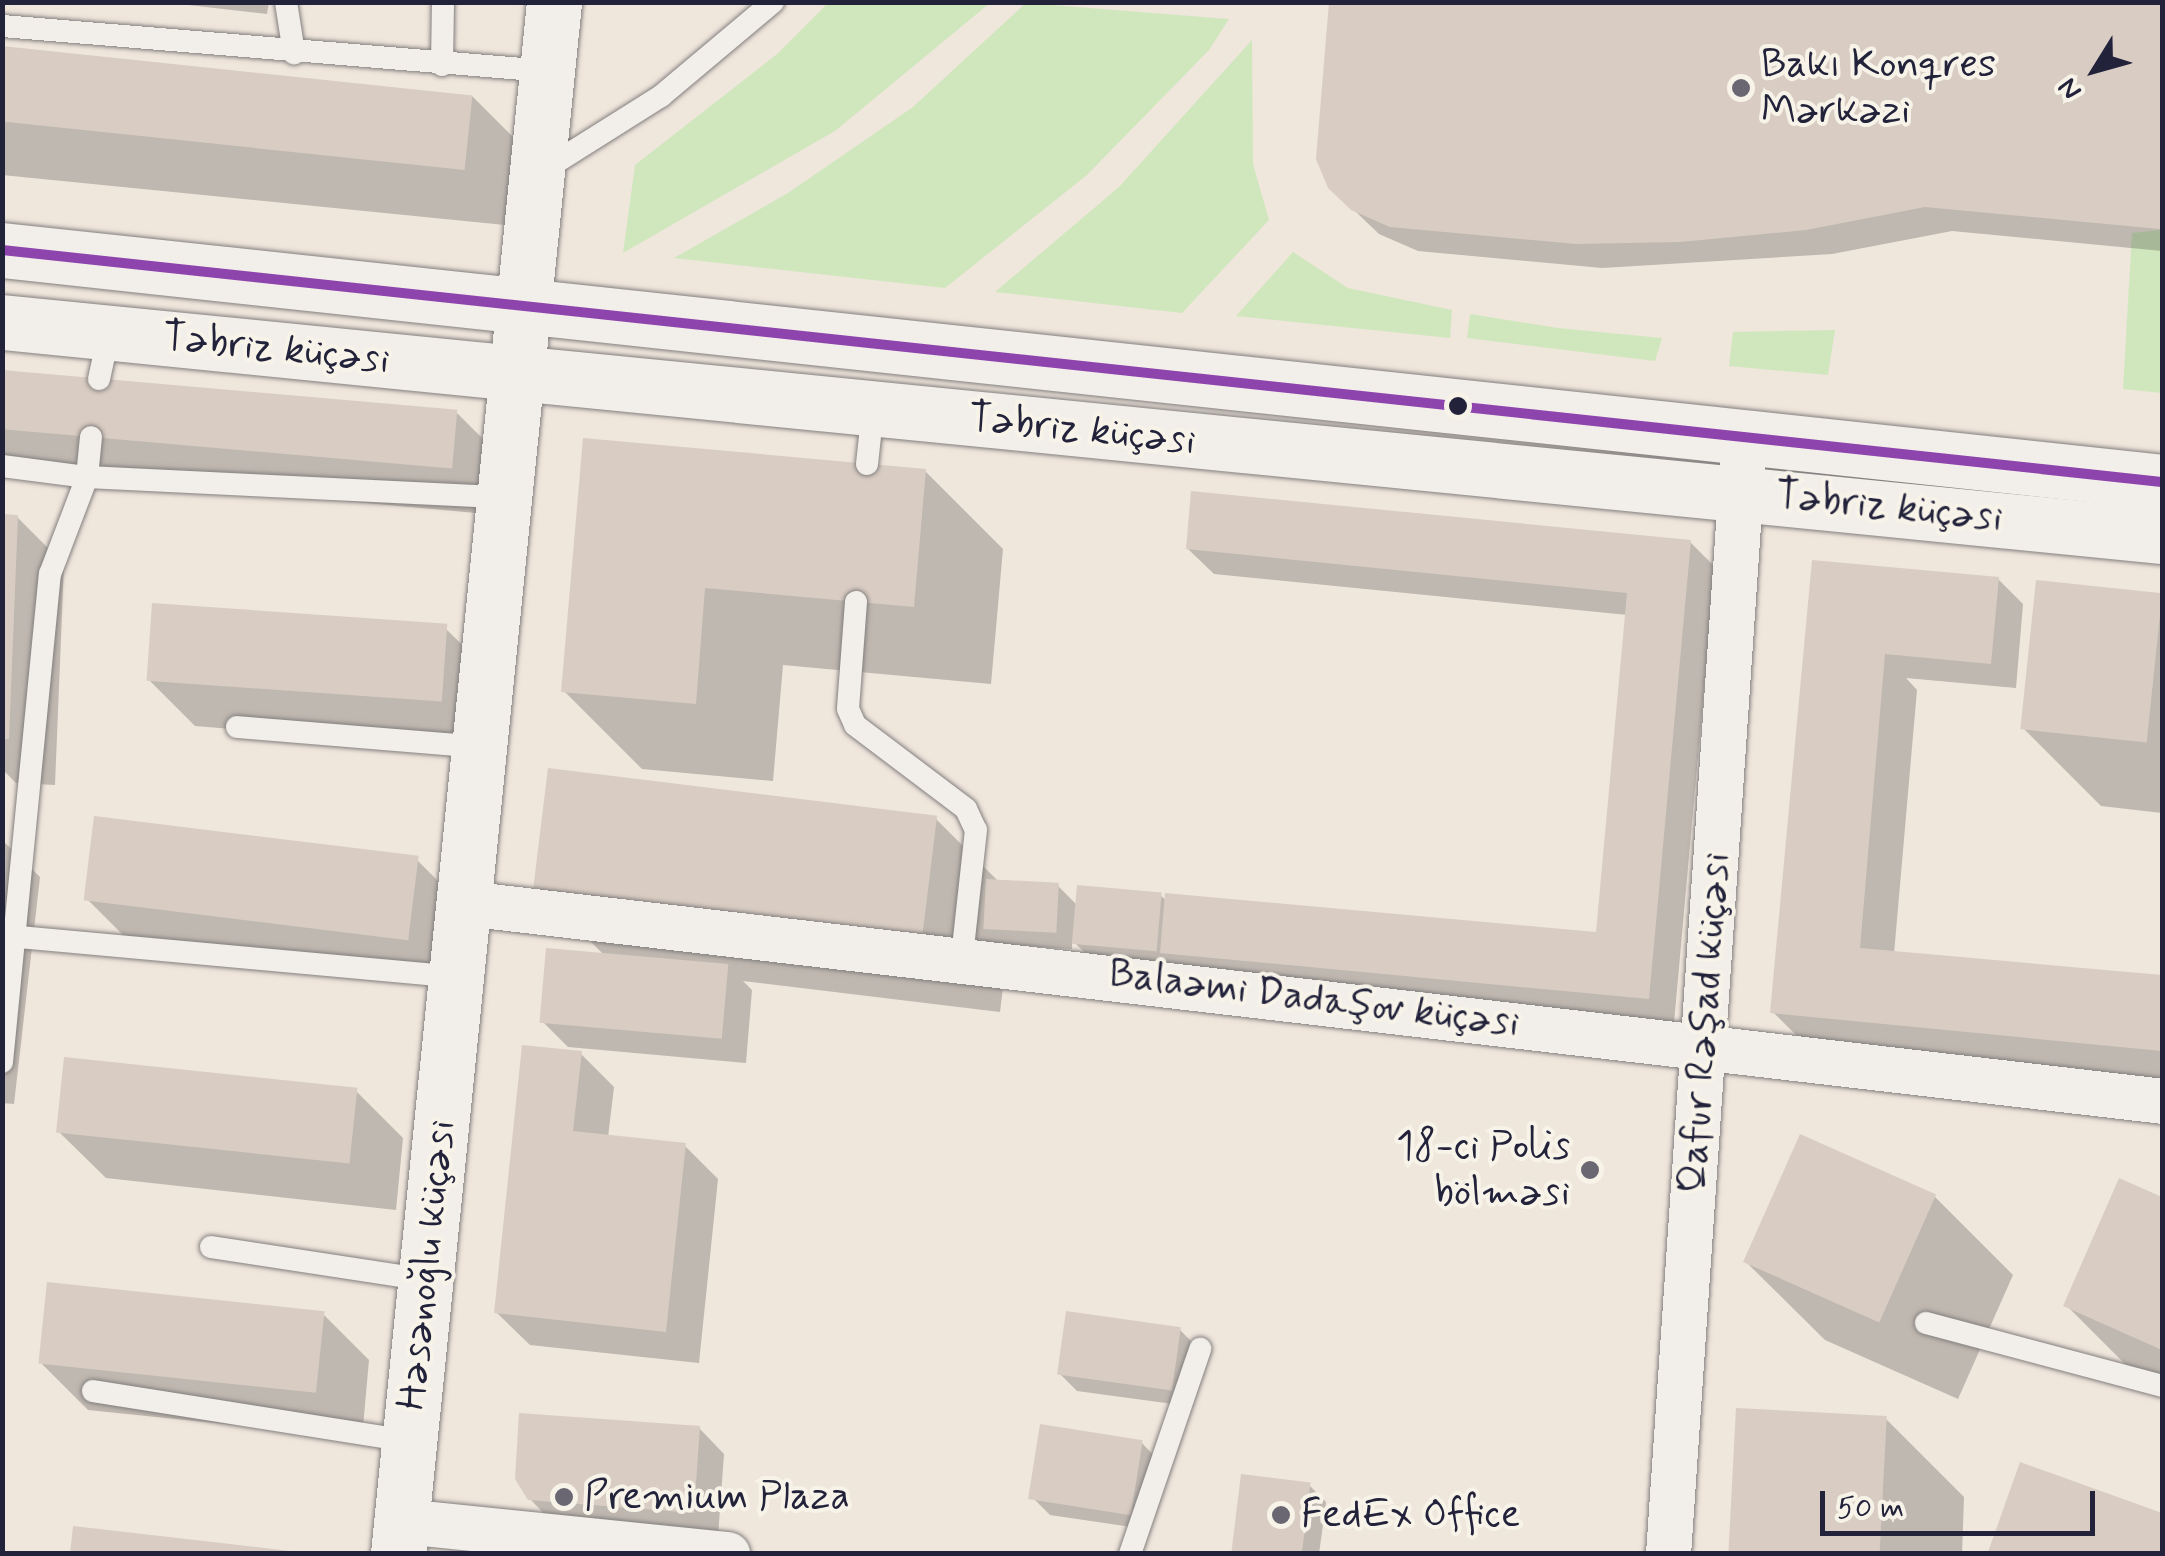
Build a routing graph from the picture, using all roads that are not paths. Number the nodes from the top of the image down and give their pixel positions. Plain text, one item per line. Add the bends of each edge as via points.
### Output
1 (286, 2) edge
2 (443, 2) edge
3 (554, 2) edge
4 (773, 2) edge
5 (2, 26) edge
6 (294, 53) junction
7 (442, 65) junction
8 (548, 72) junction
9 (542, 171) junction
10 (2, 250) edge
11 (526, 306) junction
12 (2, 322) edge
13 (516, 374) junction
14 (873, 410) junction
15 (91, 437) dead end
16 (1744, 437) junction
17 (868, 464) dead end
18 (2, 466) edge
19 (87, 476) junction
20 (2162, 482) edge
21 (1740, 492) junction
22 (503, 497) junction
23 (2162, 536) edge
24 (856, 602) dead end
25 (237, 727) dead end
26 (480, 747) junction
27 (465, 903) junction
28 (19, 937) junction
29 (962, 957) junction
30 (457, 977) junction
31 (1704, 1045) junction
32 (2, 1062) edge
33 (2162, 1102) edge
34 (211, 1246) dead end
35 (426, 1280) junction
36 (1926, 1324) dead end
37 (1200, 1350) dead end
38 (2162, 1386) edge
39 (93, 1392) dead end
40 (409, 1441) junction
41 (400, 1537) edge
42 (728, 1554) edge
43 (1130, 1554) edge
44 (1668, 1554) edge

1 - 6 lane
2 - 7 lane
3 - 8 main road
4 - 9 lane via 661,96
5 - 6 lane
6 - 7 lane
7 - 8 lane
8 - 9 main road
9 - 11 main road
10 - 11 main road, Təbriz küçəsi
11 - 13 main road
11 - 16 main road, Təbriz küçəsi
12 - 13 main road, Təbriz küçəsi via 104,356
13 - 14 main road, Təbriz küçəsi
13 - 22 main road
14 - 17 lane
14 - 21 main road, Təbriz küçəsi
15 - 19 lane
16 - 20 main road, Təbriz küçəsi
16 - 21 street, Qafur Rəşad küçəsi
18 - 19 lane
19 - 22 lane
19 - 28 lane via 50,574
21 - 23 main road, Təbriz küçəsi
21 - 31 street, Qafur Rəşad küçəsi
22 - 26 main road
24 - 29 lane via 848,709 855,725 966,810 976,830
25 - 26 lane
26 - 27 main road
27 - 29 street, Balaəmi Dadaşov küçəsi
27 - 30 main road, Həsənoğlu küçəsi
28 - 30 lane
28 - 32 lane
29 - 31 street, Balaəmi Dadaşov küçəsi
30 - 35 main road, Həsənoğlu küçəsi
31 - 33 street, Balaəmi Dadaşov küçəsi
31 - 44 street, Qafur Rəşad küçəsi
34 - 35 lane
35 - 40 main road, Həsənoğlu küçəsi
36 - 38 lane
37 - 43 lane
39 - 40 lane
40 - 41 main road, Həsənoğlu küçəsi
41 - 42 street

